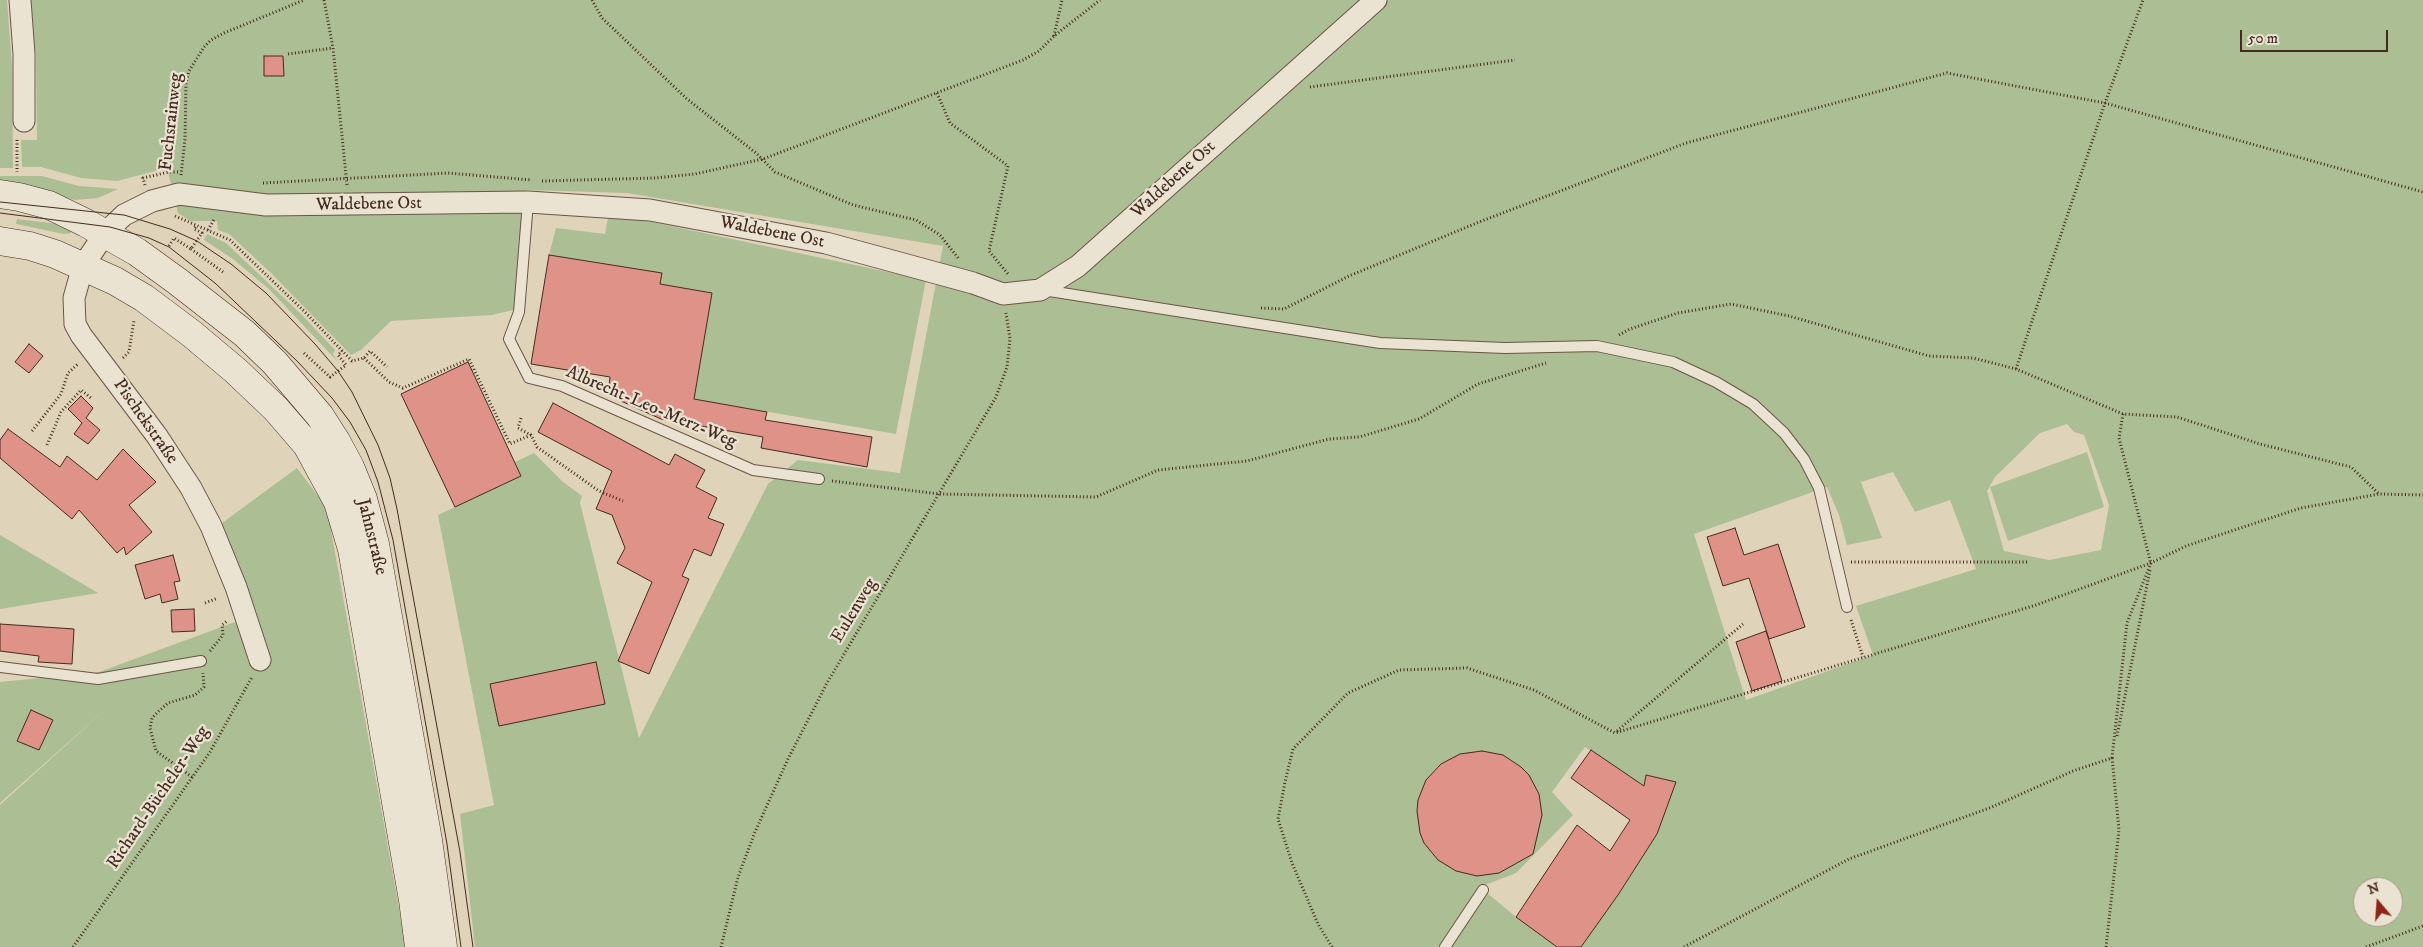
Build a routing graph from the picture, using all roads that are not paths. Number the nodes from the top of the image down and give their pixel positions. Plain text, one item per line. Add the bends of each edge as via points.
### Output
1 (20, 0) edge
2 (1376, 0) edge
3 (24, 120) dead end
4 (0, 194) edge
5 (528, 202) junction
6 (105, 233) junction
7 (0, 241) edge
8 (83, 266) junction
9 (1040, 290) junction
10 (819, 479) road end
11 (1846, 607) road end
12 (260, 660) road end
13 (201, 661) road end
14 (0, 667) edge
15 (1483, 890) dead end
16 (419, 947) edge
17 (443, 947) edge
18 (1445, 947) edge

1 - 3 street
2 - 9 street, Waldebene Ost via 1078,266
4 - 6 main road via 49,205
5 - 6 street, Waldebene Ost via 282,206 179,194 158,198 124,215
5 - 9 street, Waldebene Ost via 650,210 826,243 973,283
5 - 10 lane, Albrecht-Leo-Merz-Weg via 519,312 509,339 529,378 571,390 753,470
6 - 8 street, Waldebene Ost
6 - 17 main road, Jahnstraße via 137,252 208,304 269,357 320,416 350,467 363,499 384,588
7 - 8 main road via 30,246
8 - 12 street, Pischekstraße via 74,298 75,324 157,436 212,526
8 - 16 main road, Jahnstraße via 144,298 192,334 276,409 307,445 338,502 357,575
9 - 11 lane via 1380,343 1505,348 1597,346 1673,362 1754,404 1784,433 1804,459 1819,488
13 - 14 lane via 98,679
15 - 18 lane

